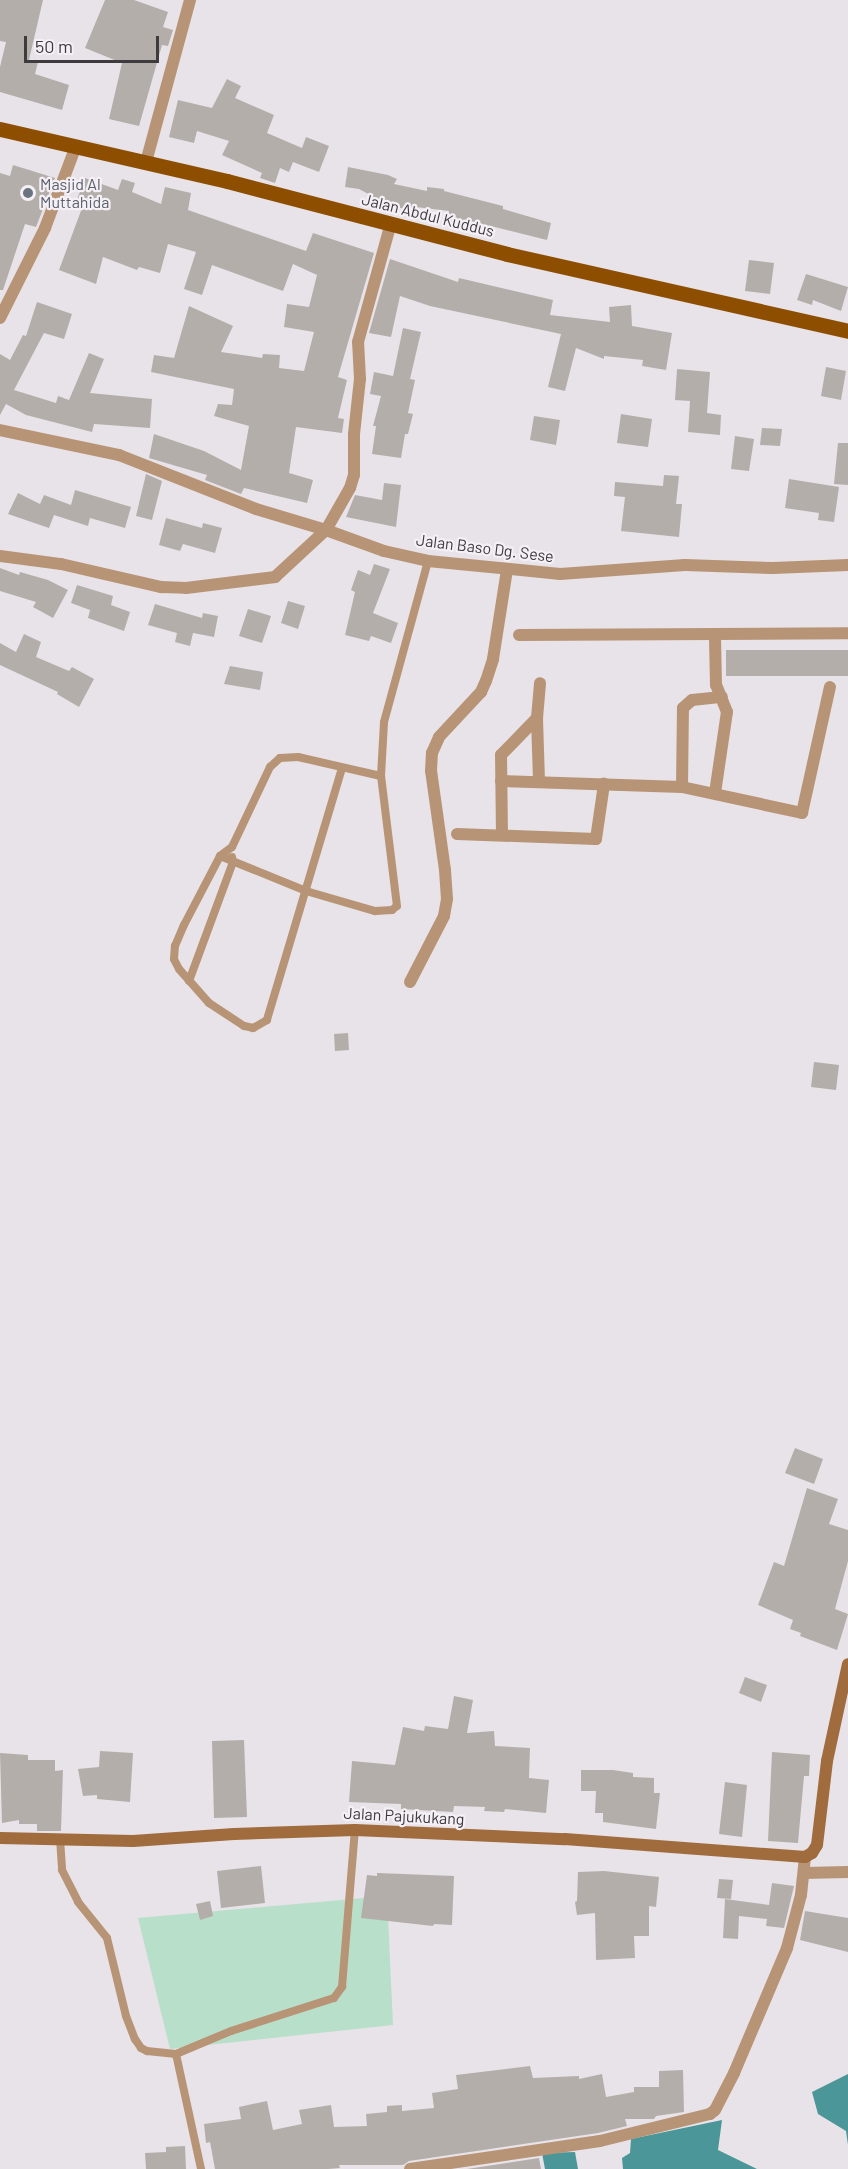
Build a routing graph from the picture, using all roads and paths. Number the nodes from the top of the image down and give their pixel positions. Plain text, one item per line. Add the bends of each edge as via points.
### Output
1 (190, 0) edge
2 (0, 129) edge
3 (76, 146) junction
4 (146, 162) junction
5 (391, 223) junction
6 (0, 318) edge
7 (848, 331) edge
8 (0, 430) edge
9 (326, 530) junction
10 (0, 555) edge
11 (428, 561) junction
12 (848, 565) edge
13 (507, 570) junction
14 (848, 633) edge
15 (519, 635) dead end
16 (716, 636) junction
17 (540, 683) dead end
18 (830, 687) dead end
19 (722, 697) junction
20 (537, 718) junction
21 (342, 768) junction
22 (381, 776) junction
23 (501, 781) junction
24 (539, 782) junction
25 (604, 784) junction
26 (682, 787) junction
27 (715, 793) junction
28 (458, 834) dead end
29 (502, 835) junction
30 (232, 847) junction
31 (220, 855) junction
32 (233, 862) junction
33 (306, 891) junction
34 (189, 981) junction
35 (410, 982) dead end
36 (848, 1664) edge
37 (355, 1830) junction
38 (0, 1838) edge
39 (60, 1839) junction
40 (805, 1857) junction
41 (848, 1872) edge
42 (804, 1873) junction
43 (177, 2059) junction
44 (201, 2169) edge
45 (410, 2169) edge

1 - 4 street
2 - 3 main road, Jalan Abdul Kuddus
3 - 4 main road, Jalan Abdul Kuddus
3 - 6 street via 45,228
4 - 5 main road, Jalan Abdul Kuddus
5 - 7 main road, Jalan Abdul Kuddus
5 - 9 street via 358,342 360,379 354,475
8 - 9 street, Jalan Baso Dg. Sese via 119,455 255,509
9 - 10 street via 275,578 186,588
9 - 11 street, Jalan Baso Dg. Sese via 384,551
11 - 13 street, Jalan Baso Dg. Sese
11 - 22 lane via 384,722
12 - 13 street, Jalan Baso Dg. Sese via 685,565 560,574
13 - 35 street via 486,681 481,692 439,737 432,753 447,899 444,916
14 - 16 street
15 - 16 street
16 - 19 street via 716,684
17 - 20 street
18 - 27 street via 802,813
19 - 26 street via 692,700 683,708
19 - 27 street via 727,714
20 - 23 street via 501,755
20 - 24 street
21 - 22 lane
21 - 30 lane via 298,757 280,758 270,767
21 - 33 lane
22 - 33 lane via 397,906 375,911
23 - 24 street
23 - 29 street
24 - 25 street
25 - 26 street
25 - 29 street via 596,839
26 - 27 street
28 - 29 street
30 - 31 lane
30 - 32 lane
31 - 32 lane
31 - 34 lane via 175,946 174,959
32 - 33 lane
32 - 34 lane
33 - 34 lane via 267,1020 261,1025 244,1026 209,1004
36 - 40 street via 827,1761 817,1845
37 - 39 street, Jalan Pajukukang via 142,1840
37 - 40 street, Jalan Pajukukang via 565,1839
37 - 43 lane via 342,1987 334,1998 231,2031
38 - 39 street, Jalan Pajukukang
39 - 43 lane via 62,1870 78,1902 107,1938 135,2039 147,2051
40 - 42 street
41 - 42 street
42 - 45 street via 787,1948 734,2073 710,2114 600,2141
43 - 44 lane

